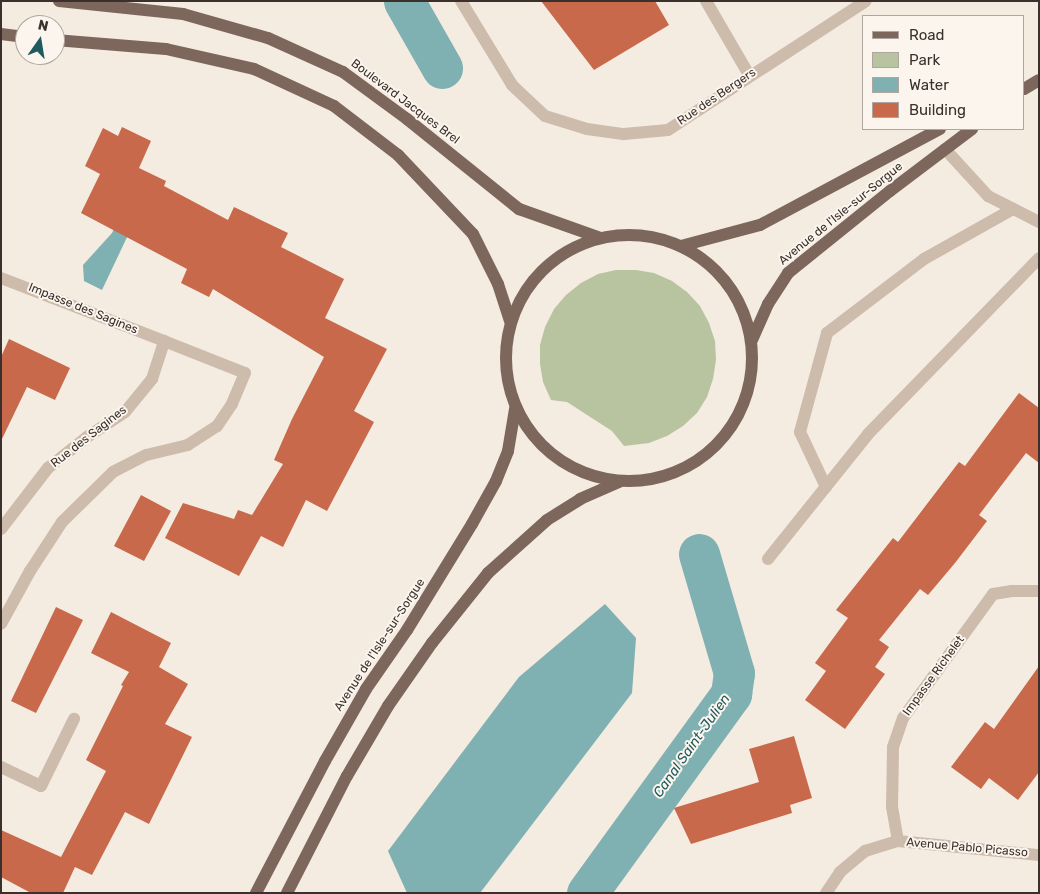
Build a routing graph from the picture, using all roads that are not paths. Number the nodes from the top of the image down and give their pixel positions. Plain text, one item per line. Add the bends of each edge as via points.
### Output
1 (60, 1) edge
2 (461, 1) edge
3 (706, 1) edge
4 (866, 1) edge
5 (1, 34) edge
6 (15, 36) edge
7 (65, 41) edge
8 (749, 75) junction
9 (1039, 80) edge
10 (1025, 88) edge
11 (938, 130) edge
12 (971, 130) edge
13 (945, 149) junction
14 (1013, 209) junction
15 (1039, 222) edge
16 (600, 238) junction
17 (681, 246) junction
18 (1039, 258) edge
19 (1, 278) edge
20 (510, 321) junction
21 (752, 340) junction
22 (164, 341) junction
23 (515, 409) junction
24 (619, 482) junction
25 (826, 487) junction
26 (1, 529) edge
27 (768, 559) dead end
28 (1039, 592) edge
29 (1, 624) edge
30 (74, 719) dead end
31 (1, 767) edge
32 (898, 841) junction
33 (1039, 855) edge
34 (256, 893) edge
35 (287, 893) edge
36 (826, 893) edge

1 - 16 main road, Boulevard Jacques Brel via 182,14 268,38 343,72 519,209
2 - 8 street, Rue des Bergers via 512,84 545,116 587,129 624,134 668,130
3 - 8 street
4 - 8 street, Rue des Bergers
5 - 6 main road
7 - 20 main road via 166,49 254,69 334,106 398,156 472,234 498,284
9 - 10 main road
11 - 17 main road, Avenue de l'Isle-sur-Sorgue via 760,225
12 - 13 main road, Avenue de l'Isle-sur-Sorgue
13 - 14 street via 988,196
13 - 21 main road, Avenue de l'Isle-sur-Sorgue via 788,273 768,304
14 - 15 street
14 - 25 street via 924,259 827,333 800,432
16 - 17 main road via 628,234
16 - 20 main road via 561,255 530,284
17 - 21 main road via 707,262 728,284 744,311
18 - 25 street via 868,434
19 - 22 street, Impasse des Sagines
20 - 23 main road via 505,351 506,381
21 - 24 main road via 753,372 745,403 730,431 708,454 681,471 651,481
22 - 26 street, Rue des Sagines via 152,378 125,412 48,468
22 - 29 street via 245,372 232,404 217,426 188,445 146,455 113,472 62,522
23 - 24 main road via 540,445 576,470
23 - 34 main road, Avenue de l'Isle-sur-Sorgue via 508,451 496,481 324,761
24 - 35 main road via 547,520 488,573 432,643 388,706 347,776
25 - 27 street
28 - 32 street, Impasse Richelet via 1012,590 993,594 904,718 893,747 892,807
30 - 31 street via 42,786
32 - 33 street, Avenue Pablo Picasso
32 - 36 street, Avenue Pablo Picasso via 865,851 840,872

